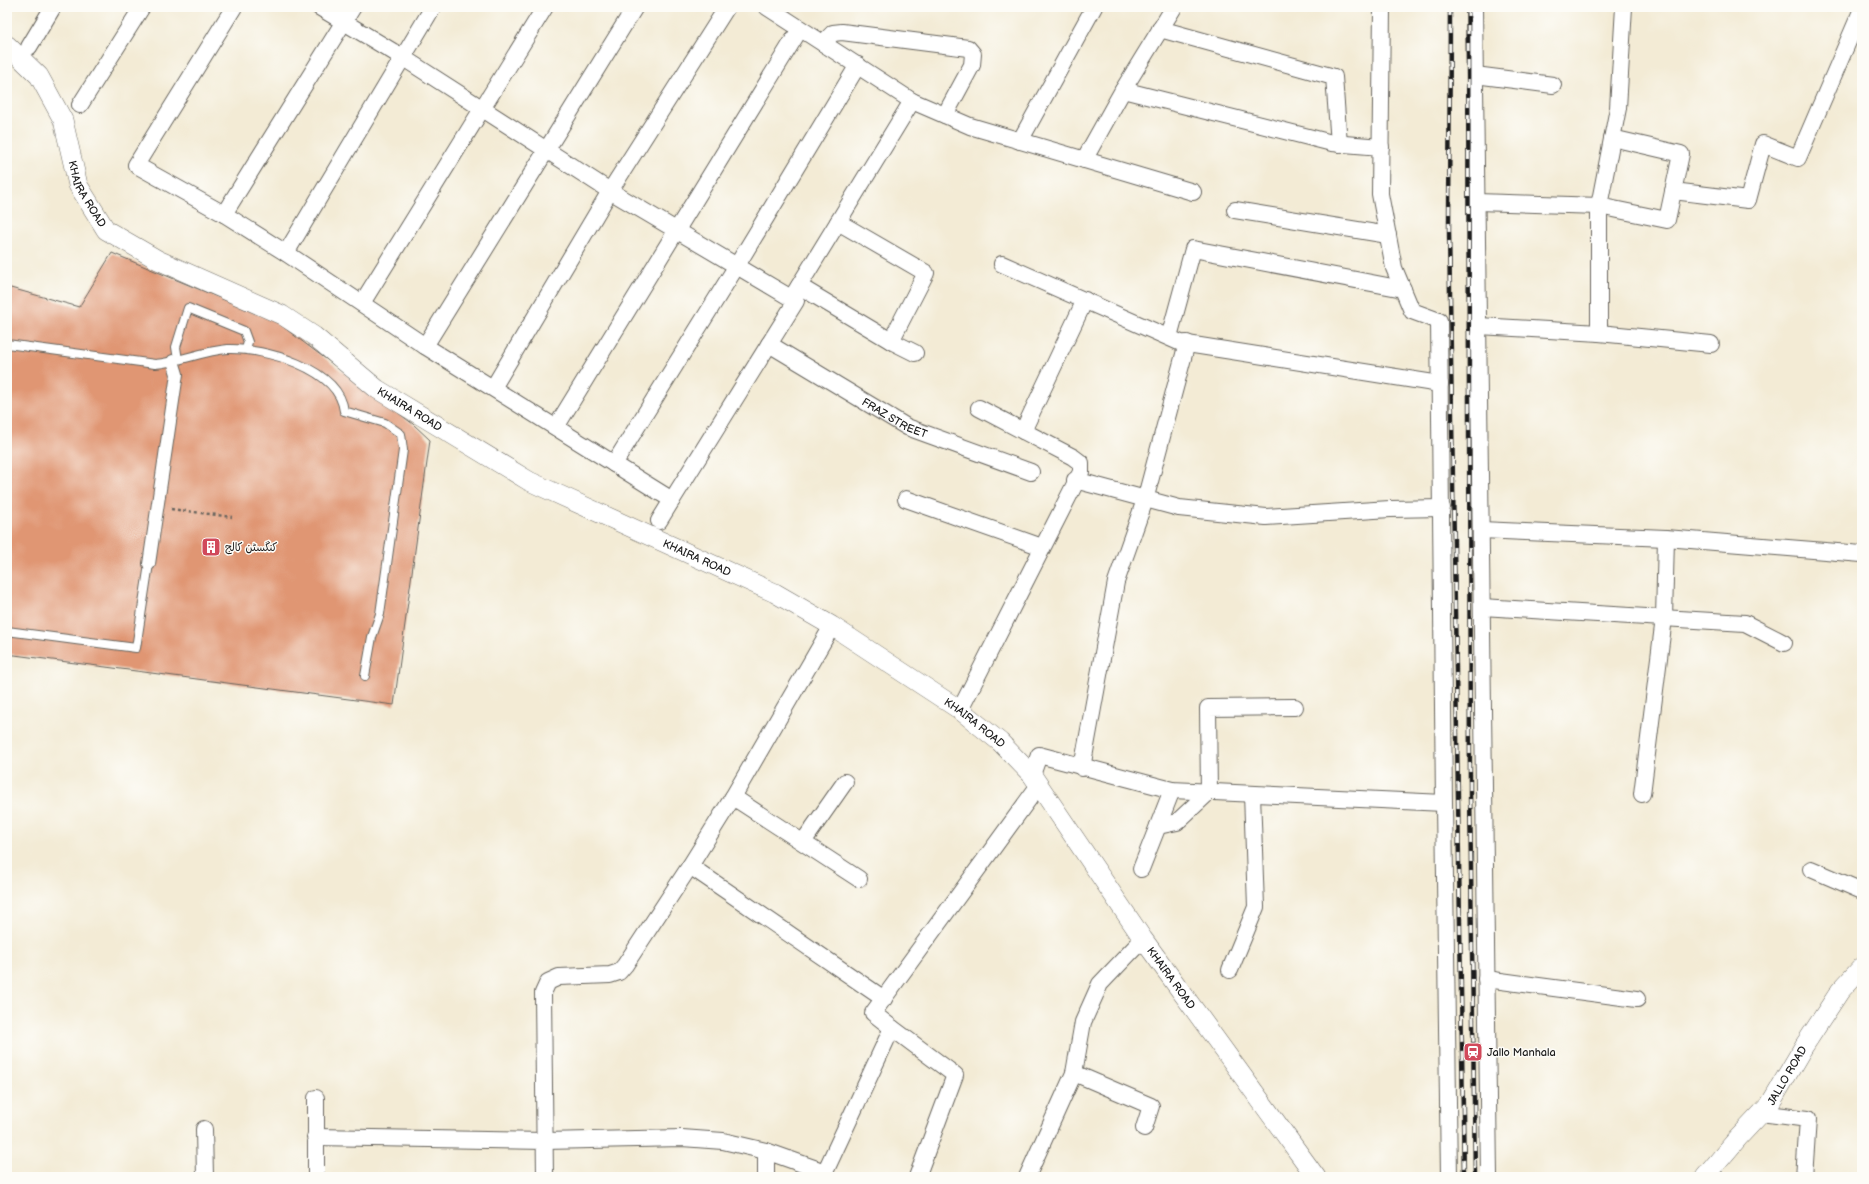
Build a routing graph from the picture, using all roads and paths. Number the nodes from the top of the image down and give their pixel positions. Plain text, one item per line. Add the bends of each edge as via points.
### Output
1 (53, 7) edge
2 (142, 7) edge
3 (234, 7) edge
4 (319, 7) edge
5 (353, 7) edge
6 (433, 7) edge
7 (545, 7) edge
8 (635, 7) edge
9 (727, 7) edge
10 (767, 7) edge
11 (1094, 7) edge
12 (1174, 7) edge
13 (1382, 7) edge
14 (1474, 7) edge
15 (1624, 7) edge
16 (1862, 9) edge
17 (344, 22) junction
18 (800, 28) junction
19 (1160, 30) junction
20 (823, 43) junction
21 (7, 44) edge
22 (29, 47) dead end
23 (402, 57) junction
24 (858, 65) junction
25 (1475, 75) junction
26 (1553, 85) dead end
27 (1122, 90) junction
28 (912, 101) junction
29 (80, 105) dead end
30 (483, 109) junction
31 (945, 114) junction
32 (1612, 138) junction
33 (1020, 141) junction
34 (1339, 144) junction
35 (1381, 147) junction
36 (545, 151) junction
37 (1084, 160) junction
38 (610, 191) junction
39 (1673, 191) junction
40 (1193, 192) dead end
41 (1477, 202) junction
42 (1599, 206) junction
43 (1235, 210) dead end
44 (224, 214) junction
45 (838, 222) junction
46 (676, 232) junction
47 (1388, 235) junction
48 (286, 252) junction
49 (1002, 264) dead end
50 (736, 267) junction
51 (1403, 290) junction
52 (795, 292) junction
53 (1085, 300) junction
54 (362, 303) junction
55 (1478, 326) junction
56 (1599, 333) junction
57 (1169, 337) junction
58 (891, 341) junction
59 (7, 344) edge
60 (769, 344) junction
61 (1187, 344) junction
62 (1711, 344) dead end
63 (425, 346) junction
64 (246, 349) junction
65 (915, 352) dead end
66 (176, 360) junction
67 (1440, 384) junction
68 (493, 388) junction
69 (979, 408) dead end
70 (556, 427) junction
71 (1023, 431) junction
72 (614, 464) junction
73 (1031, 472) dead end
74 (1075, 480) junction
75 (672, 500) junction
76 (906, 500) dead end
77 (1145, 500) junction
78 (1442, 508) junction
79 (180, 510) dead end
80 (232, 517) dead end
81 (660, 521) dead end
82 (1481, 530) junction
83 (1666, 538) junction
84 (1042, 547) junction
85 (1862, 554) edge
86 (149, 564) joint
87 (1482, 607) junction
88 (1664, 618) junction
89 (832, 626) junction
90 (7, 631) edge
91 (1784, 643) dead end
92 (365, 676) dead end
93 (1295, 707) dead end
94 (960, 710) junction
95 (1082, 768) junction
96 (1036, 780) junction
97 (845, 782) dead end
98 (1172, 790) junction
99 (1209, 792) junction
100 (1252, 794) junction
101 (1642, 794) dead end
102 (733, 797) junction
103 (1444, 803) junction
104 (1158, 826) junction
105 (803, 842) junction
106 (690, 866) junction
107 (1141, 869) dead end
108 (1811, 869) dead end
109 (859, 879) dead end
110 (1862, 891) edge
111 (1143, 939) junction
112 (1862, 967) edge
113 (1230, 970) dead end
114 (1486, 979) junction
115 (884, 999) junction
116 (1637, 999) dead end
117 (892, 1028) junction
118 (1074, 1072) junction
119 (316, 1098) dead end
120 (1761, 1113) junction
121 (1144, 1128) dead end
122 (204, 1129) dead end
123 (315, 1137) junction
124 (545, 1141) junction
125 (766, 1151) junction
126 (831, 1174) edge
127 (205, 1177) edge
128 (316, 1177) edge
129 (545, 1177) edge
130 (766, 1177) edge
131 (917, 1177) edge
132 (1027, 1177) edge
133 (1316, 1177) edge
134 (1449, 1177) edge
135 (1489, 1177) edge
136 (1704, 1177) edge
137 (1804, 1177) edge

1 - 22 street
2 - 29 street
3 - 44 street via 136,165
4 - 17 street
5 - 17 street
6 - 23 street
7 - 30 street
8 - 36 street
9 - 38 street
10 - 18 street
11 - 33 street
12 - 19 street
13 - 35 street
14 - 25 street
15 - 32 street via 1618,108
16 - 39 street via 1798,158 1763,144 1748,200
17 - 23 street
17 - 44 street
18 - 20 street
18 - 46 street
19 - 27 street
19 - 34 street via 1334,77
20 - 24 street
20 - 31 street via 833,33 842,32 968,48 973,54 972,65
21 - 89 street, KHAIRA ROAD via 40,76 63,120 78,185 106,230 158,260 282,315 314,336 377,389 529,481 775,593
23 - 30 street
23 - 48 street
24 - 28 street
24 - 50 street
25 - 26 street
25 - 41 street
27 - 34 street
27 - 37 street
28 - 31 street
28 - 45 street
30 - 36 street
30 - 54 street
31 - 33 street via 970,126
32 - 39 street via 1681,154
32 - 42 street
33 - 37 street
34 - 35 street
35 - 47 street via 1380,194
36 - 38 street
36 - 63 street
37 - 40 street
38 - 46 street
38 - 68 street
39 - 42 street via 1667,220
41 - 42 street
41 - 55 street
42 - 56 street
43 - 47 street
44 - 48 street
45 - 52 street
45 - 58 street via 926,273
46 - 50 street
46 - 70 street
47 - 51 street via 1394,268
48 - 54 street
49 - 53 street
50 - 52 street
50 - 72 street
51 - 57 street via 1193,249
51 - 67 street via 1412,311 1439,321
52 - 58 street
52 - 60 street via 796,301
53 - 57 street
53 - 71 street
54 - 63 street
55 - 56 street
55 - 82 street
56 - 62 street
57 - 61 street
58 - 65 street
59 - 66 lane via 155,364
60 - 73 street, FRAZ STREET via 907,427
60 - 75 street
61 - 67 street
61 - 77 street
63 - 68 street
64 - 66 lane via 210,351
64 - 66 lane via 248,342 244,331 188,308 176,347
64 - 92 lane via 290,361 316,373 340,395 344,410 386,423 401,434 403,450 380,614 372,637
66 - 86 street via 177,374
67 - 78 street
68 - 70 street
69 - 71 street
70 - 72 street
71 - 74 street via 1081,463 1081,472
72 - 75 street
74 - 77 street
74 - 84 street
75 - 81 street
76 - 84 street
77 - 78 street via 1179,508 1266,517
77 - 95 street via 1116,582
78 - 103 street
79 - 80 path
82 - 83 street
82 - 87 street
83 - 85 street
83 - 88 street
84 - 94 street
86 - 90 lane via 136,648
87 - 88 street
87 - 114 street
88 - 91 street via 1745,623
88 - 101 street
89 - 94 street, KHAIRA ROAD
89 - 102 street
93 - 99 street via 1208,708
94 - 96 street, KHAIRA ROAD via 1000,742
95 - 96 street via 1039,755
95 - 98 street
96 - 111 street, KHAIRA ROAD
96 - 115 street
97 - 105 street
98 - 99 street
98 - 104 street
99 - 100 street
99 - 104 street via 1177,822
100 - 103 street
100 - 113 street via 1256,907
102 - 105 street
102 - 106 street
103 - 134 street
104 - 107 street
105 - 109 street
106 - 115 street
106 - 124 street via 619,972 610,975 559,977 548,982 543,993
108 - 110 street
111 - 118 street via 1100,984 1083,1022
111 - 133 street, KHAIRA ROAD
112 - 120 street, JALLO ROAD via 1840,991 1770,1104
114 - 116 street
114 - 135 street
115 - 117 street via 873,1013
117 - 126 street
117 - 131 street via 955,1075
118 - 121 street via 1151,1106
118 - 132 street
119 - 123 street
120 - 136 street, JALLO ROAD
120 - 137 street via 1808,1119
122 - 127 street
123 - 124 street
123 - 128 street
124 - 125 street via 682,1138 723,1141
124 - 129 street
125 - 126 street
125 - 130 street

